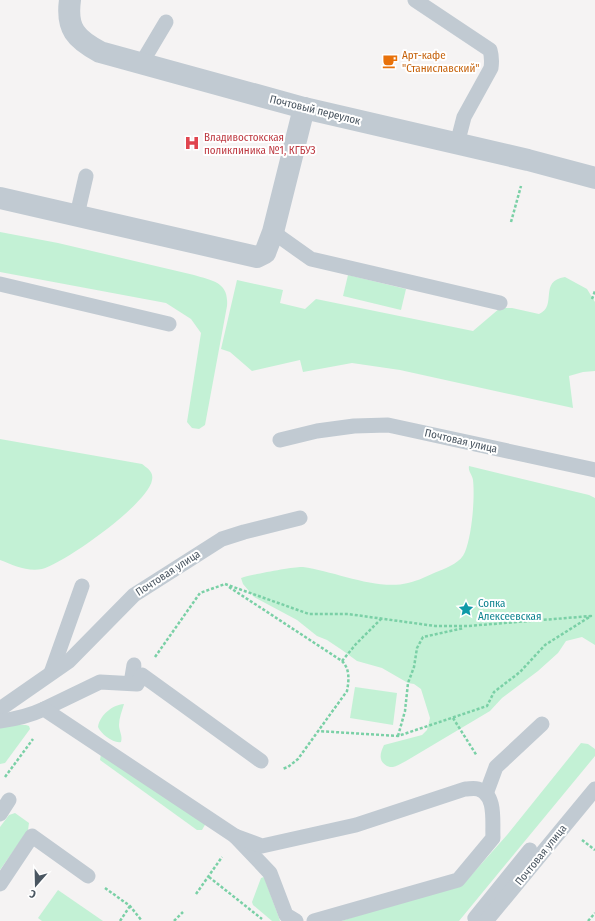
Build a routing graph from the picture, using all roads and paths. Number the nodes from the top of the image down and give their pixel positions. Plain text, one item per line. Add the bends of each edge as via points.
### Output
1 (70, 0) edge
2 (414, 0) edge
3 (166, 22) dead end
4 (141, 64) junction
5 (304, 108) junction
6 (457, 144) junction
7 (528, 160) junction
8 (86, 176) dead end
9 (595, 178) edge
10 (0, 198) edge
11 (77, 215) junction
12 (511, 222) dead end
13 (273, 232) junction
14 (0, 284) edge
15 (595, 291) edge
16 (592, 299) dead end
17 (500, 303) dead end
18 (169, 324) dead end
19 (280, 440) dead end
20 (595, 470) edge
21 (300, 518) dead end
22 (225, 584) junction
23 (82, 586) dead end
24 (382, 618) junction
25 (468, 626) junction
26 (342, 661) junction
27 (51, 673) junction
28 (136, 675) junction
29 (0, 708) edge
30 (44, 709) junction
31 (0, 721) edge
32 (542, 724) dead end
33 (318, 731) junction
34 (398, 736) junction
35 (34, 737) dead end
36 (261, 761) joint
37 (595, 788) edge
38 (486, 794) junction
39 (9, 800) joint
40 (590, 804) edge
41 (0, 814) edge
42 (235, 836) junction
43 (530, 850) dead end
44 (88, 876) joint
45 (0, 884) edge
46 (196, 894) dead end
47 (130, 906) junction
48 (183, 912) dead end
49 (595, 913) edge
50 (120, 921) edge
51 (142, 921) edge
52 (174, 921) edge
53 (265, 921) edge
54 (296, 921) edge
55 (314, 921) edge
56 (477, 921) edge
57 (486, 921) edge
58 (588, 921) edge

1 - 4 street, Почтовый переулок via 69,23 85,44 100,52
2 - 6 lane via 490,50 492,55 491,68 464,118
3 - 4 lane
4 - 5 street, Почтовый переулок
5 - 6 street, Почтовый переулок
5 - 13 street
6 - 7 street, Почтовый переулок
7 - 9 street, Почтовый переулок
7 - 12 path
8 - 11 lane
10 - 11 street
11 - 13 street via 257,257 265,253
13 - 17 lane via 311,259
14 - 18 lane
15 - 16 path
19 - 20 lane, Почтовая улица via 354,426 388,425
21 - 27 lane, Почтовая улица via 222,539 134,595 69,661
22 - 24 path via 309,614 348,614
22 - 26 path
22 - 28 path via 200,593
23 - 27 lane
24 - 25 path via 435,626
24 - 26 path
25 - 34 path via 423,638 417,648 408,683 405,711
25 - 34 path via 591,616 545,645 520,672 494,692 487,706
26 - 33 path via 346,665 349,678 347,691
27 - 29 lane, Почтовая улица
28 - 30 lane via 100,682
28 - 36 lane
30 - 31 lane via 17,719
30 - 42 lane
32 - 38 lane via 496,767
33 - 34 path
33 - 36 path via 298,759 288,767 271,768
35 - 39 path via 5,777
37 - 40 lane, Почтовая улица
38 - 42 lane via 478,789 465,789 356,825 262,846
38 - 55 lane via 491,801 493,838 458,880
39 - 41 lane
40 - 57 lane, Почтовая улица
42 - 54 lane via 270,873 286,915
43 - 56 lane via 475,918
44 - 45 lane via 32,836
44 - 47 path
46 - 53 path via 209,877
47 - 50 path
47 - 51 path
48 - 52 path
49 - 58 path

